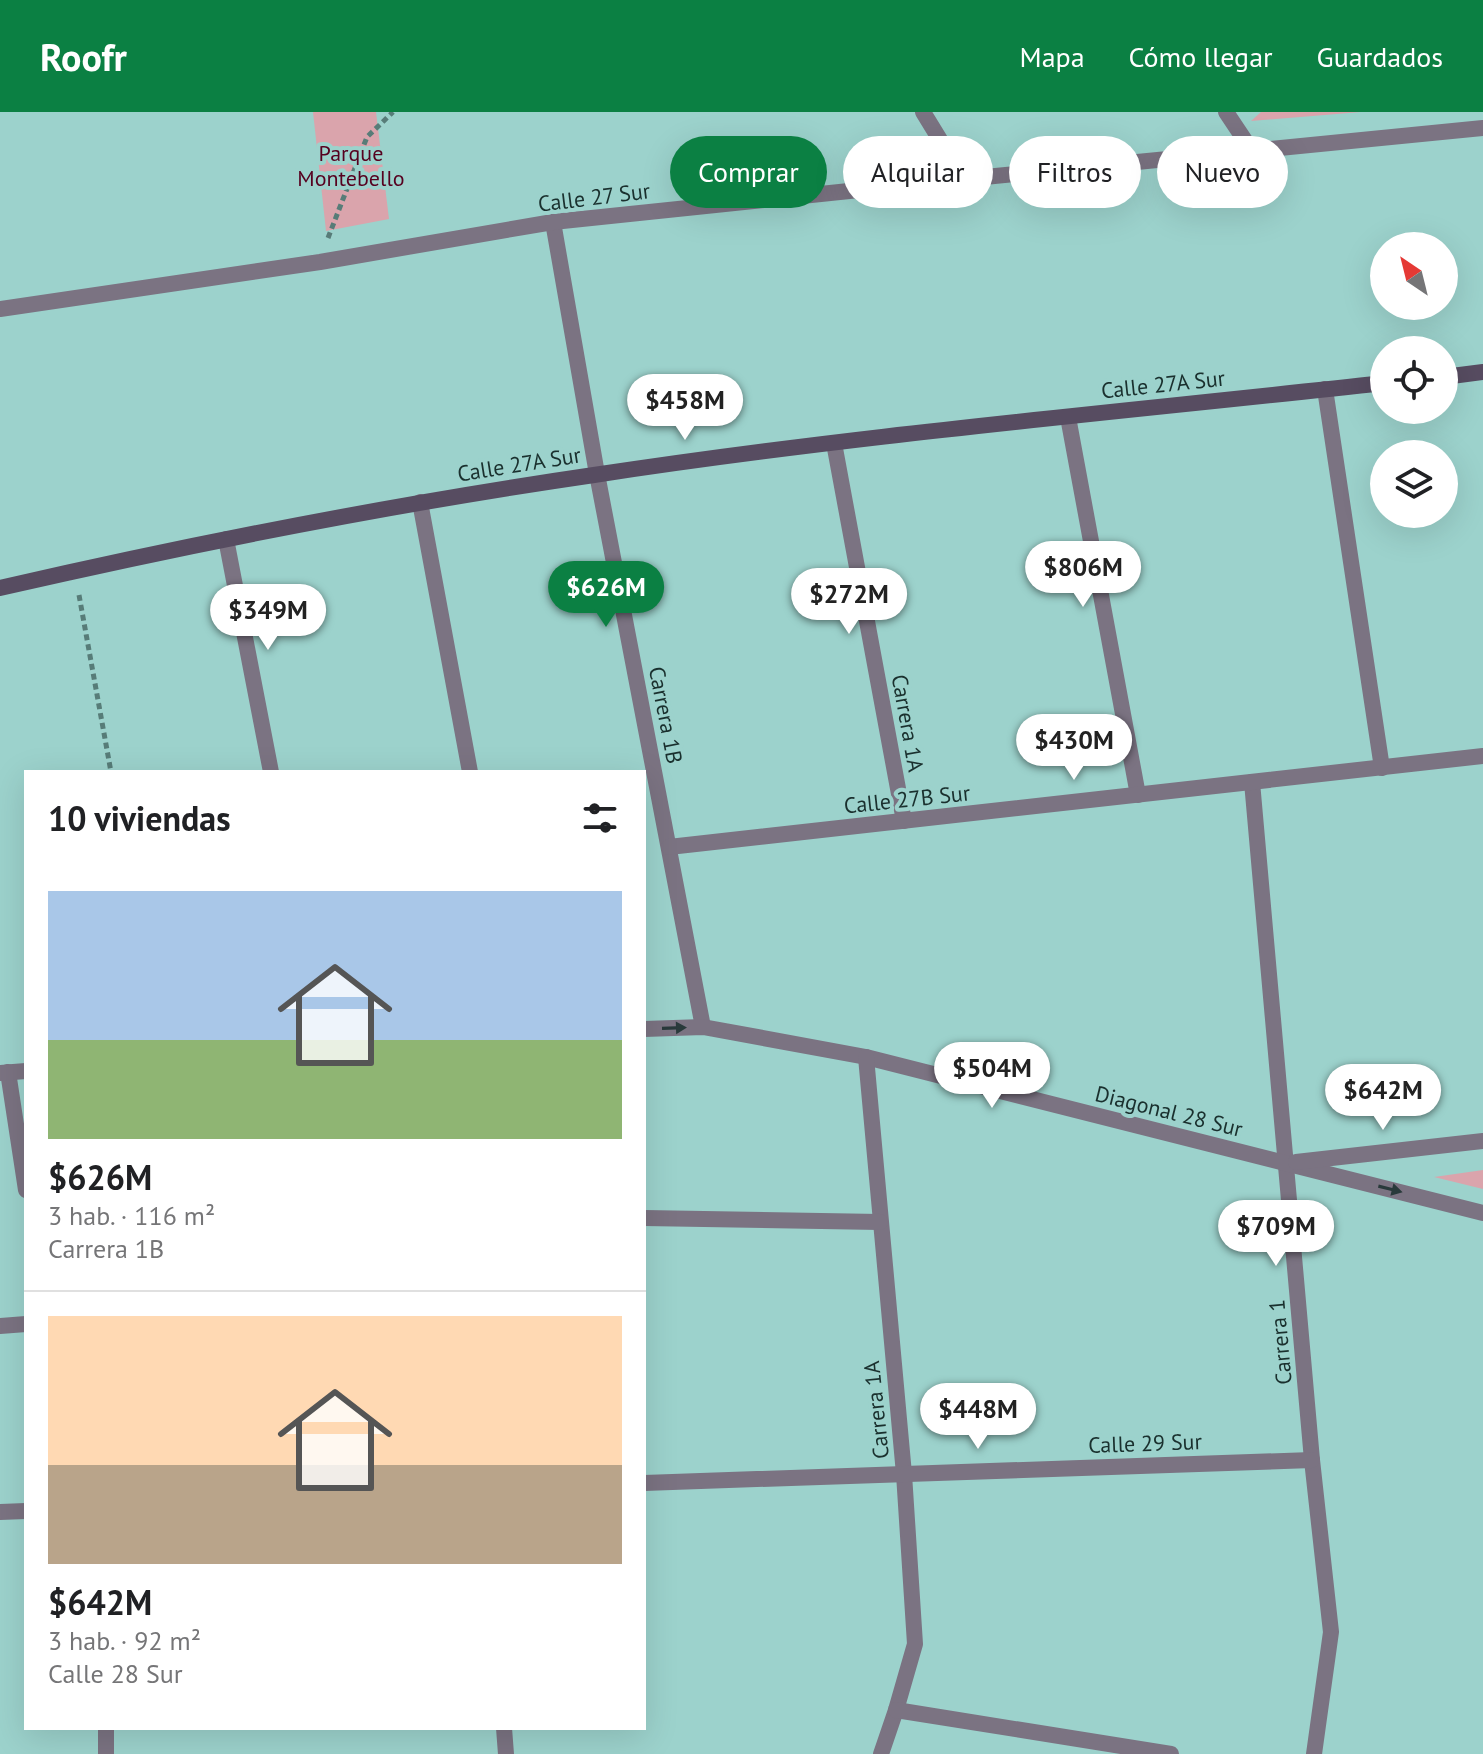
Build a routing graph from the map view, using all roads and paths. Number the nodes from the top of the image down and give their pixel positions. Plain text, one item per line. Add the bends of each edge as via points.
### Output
1 (393, 112) edge
2 (923, 112) edge
3 (1226, 112) edge
4 (1483, 128) edge
5 (938, 136) edge
6 (1242, 136) edge
7 (1288, 147) edge
8 (1157, 160) edge
9 (993, 176) edge
10 (843, 192) edge
11 (553, 222) junction
12 (320, 262) junction
13 (0, 309) edge
14 (1483, 372) edge
15 (1458, 375) edge
16 (1370, 384) edge
17 (1325, 389) junction
18 (1068, 417) junction
19 (834, 443) junction
20 (597, 474) junction
21 (420, 502) junction
22 (226, 539) junction
23 (75, 571) junction
24 (0, 588) edge
25 (1483, 756) edge
26 (1382, 768) junction
27 (111, 770) edge
28 (271, 770) edge
29 (470, 770) edge
30 (1252, 782) junction
31 (1138, 795) junction
32 (904, 821) junction
33 (669, 847) junction
34 (703, 1027) junction
35 (646, 1029) edge
36 (866, 1057) junction
37 (24, 1071) edge
38 (4, 1073) edge
39 (1483, 1141) edge
40 (1287, 1163) junction
41 (24, 1179) edge
42 (1483, 1213) edge
43 (646, 1218) edge
44 (880, 1222) junction
45 (24, 1324) edge
46 (0, 1326) edge
47 (1312, 1460) junction
48 (904, 1474) junction
49 (646, 1483) edge
50 (24, 1511) edge
51 (0, 1512) edge
52 (896, 1710) junction
53 (106, 1730) edge
54 (504, 1730) edge
55 (106, 1754) edge
56 (506, 1754) edge
57 (881, 1754) edge
58 (1171, 1754) edge
59 (1314, 1754) edge

1 - 12 path via 367,137
2 - 5 street
3 - 6 street
4 - 7 street, Calle 27 Sur
8 - 9 street, Calle 27 Sur
10 - 11 street, Calle 27 Sur
11 - 12 street, Calle 27 Sur
11 - 20 street, Carrera 1B
12 - 13 street, Calle 27 Sur
14 - 15 street
16 - 17 street, Calle 27A Sur
17 - 18 street, Calle 27A Sur
17 - 26 street
18 - 19 street, Calle 27A Sur
18 - 31 street
19 - 20 street, Calle 27A Sur
19 - 32 street, Carrera 1A
20 - 21 street, Calle 27A Sur
20 - 33 street, Carrera 1B
21 - 22 street, Calle 27A Sur
21 - 29 street
22 - 23 street, Calle 27A Sur
22 - 28 street
23 - 24 street, Calle 27A Sur
23 - 27 path
25 - 26 street, Calle 27B Sur
26 - 30 street, Calle 27B Sur
30 - 31 street, Calle 27B Sur
30 - 40 street, Carrera 1
31 - 32 street, Calle 27B Sur
32 - 33 street, Calle 27B Sur
33 - 34 street, Carrera 1B
35 -> 34 street, Diagonal 28 Sur
34 - 36 street, Diagonal 28 Sur
36 - 40 street, Diagonal 28 Sur
36 - 44 street, Carrera 1A
37 - 38 street
38 - 41 street
39 - 40 street
40 -> 42 street, Diagonal 28 Sur
40 - 47 street, Carrera 1
43 - 44 street
44 - 48 street, Carrera 1A
45 - 46 street
47 - 48 street, Calle 29 Sur
47 - 59 street, Carrera 1 via 1331,1632
48 - 49 street, Calle 29 Sur
48 - 52 street, Carrera 1A via 915,1644
50 - 51 street
52 - 57 street, Carrera 1A
52 - 58 street
53 - 55 street
54 - 56 street

